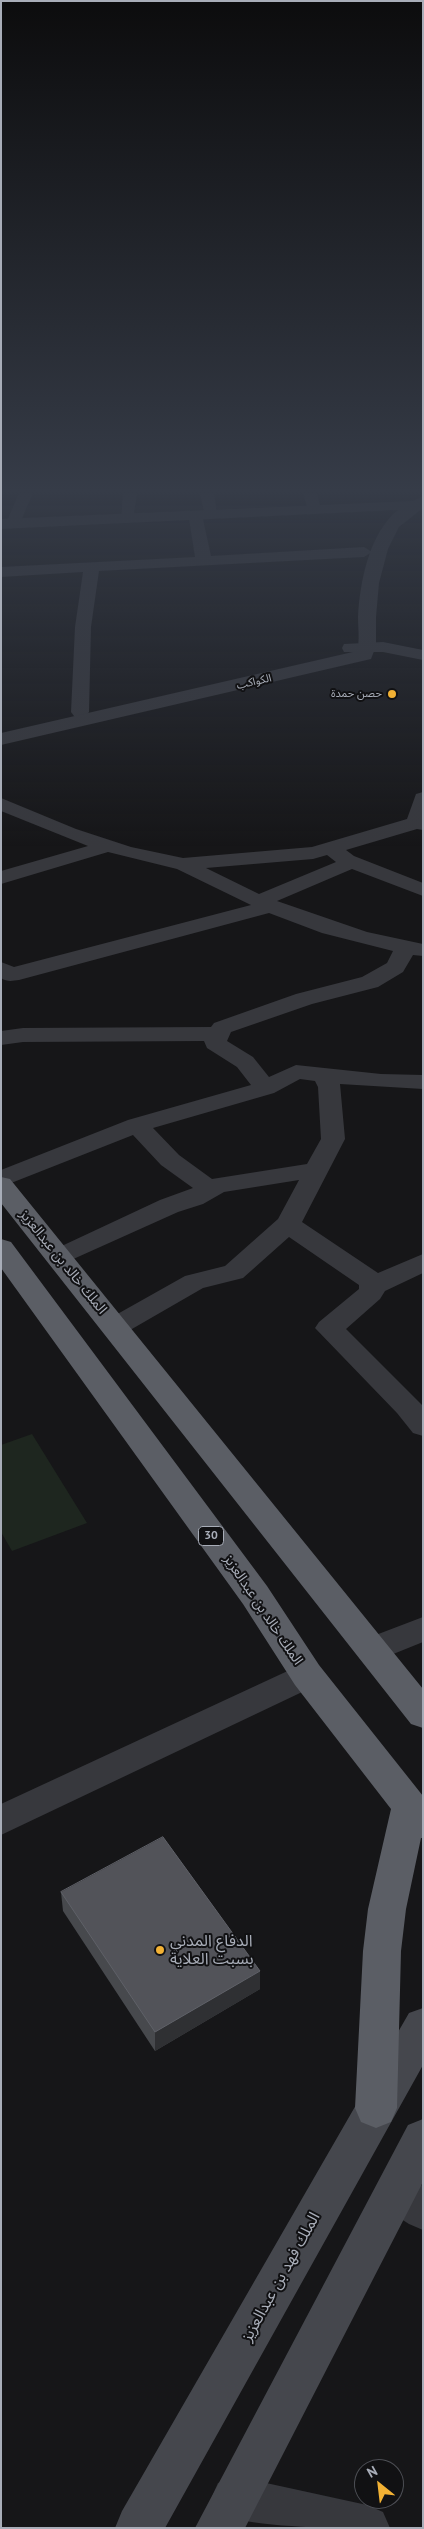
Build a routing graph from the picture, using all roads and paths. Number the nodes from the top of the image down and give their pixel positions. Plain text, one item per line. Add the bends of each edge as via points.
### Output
1 (85, 611) edge
2 (354, 611) edge
3 (368, 611) edge
4 (368, 647) junction
5 (350, 648) junction
6 (423, 655) edge
7 (80, 712) junction
8 (1, 730) edge
9 (1, 740) edge
10 (423, 798) edge
11 (1, 804) edge
12 (419, 824) edge
13 (108, 846) junction
14 (330, 848) junction
15 (347, 860) junction
16 (183, 864) junction
17 (2, 878) edge
18 (423, 890) edge
19 (265, 903) junction
20 (414, 949) edge
21 (1, 968) edge
22 (220, 1034) junction
23 (1, 1038) edge
24 (323, 1074) junction
25 (423, 1082) edge
26 (266, 1088) junction
27 (136, 1125) junction
28 (317, 1170) junction
29 (1, 1180) edge
30 (1, 1186) edge
31 (210, 1189) junction
32 (288, 1224) junction
33 (1, 1248) edge
34 (60, 1257) junction
35 (423, 1262) edge
36 (373, 1286) junction
37 (115, 1327) junction
38 (423, 1426) edge
39 (423, 1629) edge
40 (371, 1650) junction
41 (307, 1675) junction
42 (423, 1714) edge
43 (416, 1816) edge
44 (1, 1820) edge
45 (423, 2026) edge
46 (376, 2108) junction
47 (423, 2139) edge
48 (409, 2201) edge
49 (227, 2513) edge
50 (139, 2528) edge
51 (367, 2528) edge

1 - 7 street
2 - 5 street
3 - 4 street
4 - 5 street
4 - 6 street
4 - 9 street, الكواكب via 365,655 309,670
5 - 7 street, الكواكب
7 - 8 street, الكواكب
10 - 12 street
11 - 13 street
12 - 14 street
13 - 16 street
13 - 17 street
14 - 15 street
14 - 16 street via 313,853
15 - 18 street
15 - 19 street via 344,866
16 - 19 street
19 - 20 street via 362,937
19 - 21 street via 11,975
20 - 22 street via 370,982 254,1015 222,1028
22 - 23 street via 23,1035
22 - 26 street via 214,1043 245,1062
24 - 25 street
24 - 26 street via 296,1072
24 - 28 street via 330,1087 333,1139
26 - 27 street
27 - 29 street
27 - 31 street via 170,1160
28 - 31 street
28 - 32 street
30 - 34 highway, الملك خالد بن عبدالعزيز
31 - 34 street
32 - 36 street via 362,1273
32 - 37 street via 234,1272 194,1282
33 - 41 highway, الملك خالد بن عبدالعزيز / 30 via 255,1595
34 - 37 highway, الملك خالد بن عبدالعزيز
35 - 36 street
36 - 38 street via 371,1293 329,1328
37 - 40 highway, الملك خالد بن عبدالعزيز
39 - 40 street
40 - 42 highway, الملك خالد بن عبدالعزيز
41 - 43 highway, الملك خالد بن عبدالعزيز / 30
41 - 44 street
43 - 46 highway via 387,1909 382,1951
45 - 46 main road, الملك فهد بن عبدالعزيز
46 - 50 main road, الملك فهد بن عبدالعزيز
47 - 48 main road
48 - 49 main road
49 - 51 street

